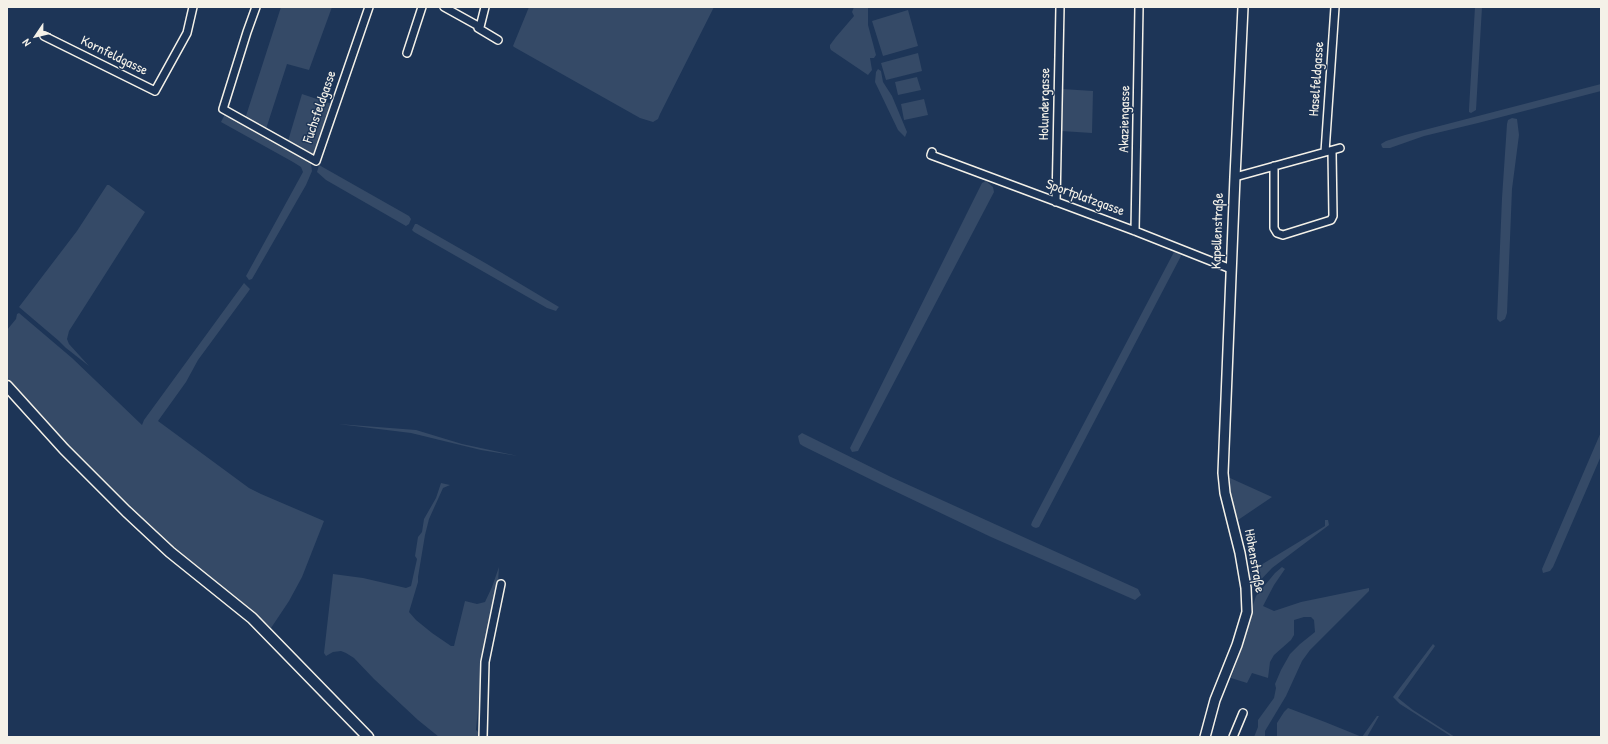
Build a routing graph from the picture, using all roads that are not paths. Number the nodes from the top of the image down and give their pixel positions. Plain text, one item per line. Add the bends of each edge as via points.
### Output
1 (193, 7) edge
2 (256, 7) edge
3 (369, 7) edge
4 (422, 7) edge
5 (444, 7) edge
6 (485, 7) edge
7 (1060, 7) edge
8 (1140, 7) edge
9 (1243, 7) edge
10 (1335, 7) edge
11 (480, 27) junction
12 (44, 36) dead end
13 (498, 40) dead end
14 (407, 53) dead end
15 (1340, 148) dead end
16 (1332, 151) junction
17 (932, 152) dead end
18 (1325, 152) junction
19 (1274, 166) junction
20 (1235, 177) junction
21 (1056, 202) junction
22 (1135, 231) junction
23 (1231, 269) junction
24 (7, 386) edge
25 (1223, 455) joint
26 (501, 584) dead end
27 (1243, 713) dead end
28 (366, 736) edge
29 (483, 737) edge
30 (1205, 737) edge
31 (1233, 737) edge

1 - 12 street, Kornfeldgasse via 186,33 155,91
2 - 3 street, Fuchsfeldgasse via 223,109 316,161
4 - 14 street
5 - 11 street
6 - 11 street
7 - 21 street, Holundergasse
8 - 22 street, Akaziengasse
9 - 20 street, Kapellenstraße
10 - 18 street, Haselfeldgasse
11 - 13 street via 478,28
15 - 16 street
16 - 18 street
16 - 19 street via 1331,220 1283,235 1277,233 1274,228
17 - 21 street, Sportplatzgasse via 931,155
18 - 19 street
19 - 20 street
20 - 23 street, Kapellenstraße
21 - 22 street, Sportplatzgasse
22 - 23 street, Sportplatzgasse
23 - 25 street, Kapellenstraße
24 - 28 main road via 64,449 121,506 170,552 252,618
25 - 30 street, Höhenstraße via 1226,493 1240,553 1247,607 1237,645 1215,700
26 - 29 street via 485,662
27 - 31 street

